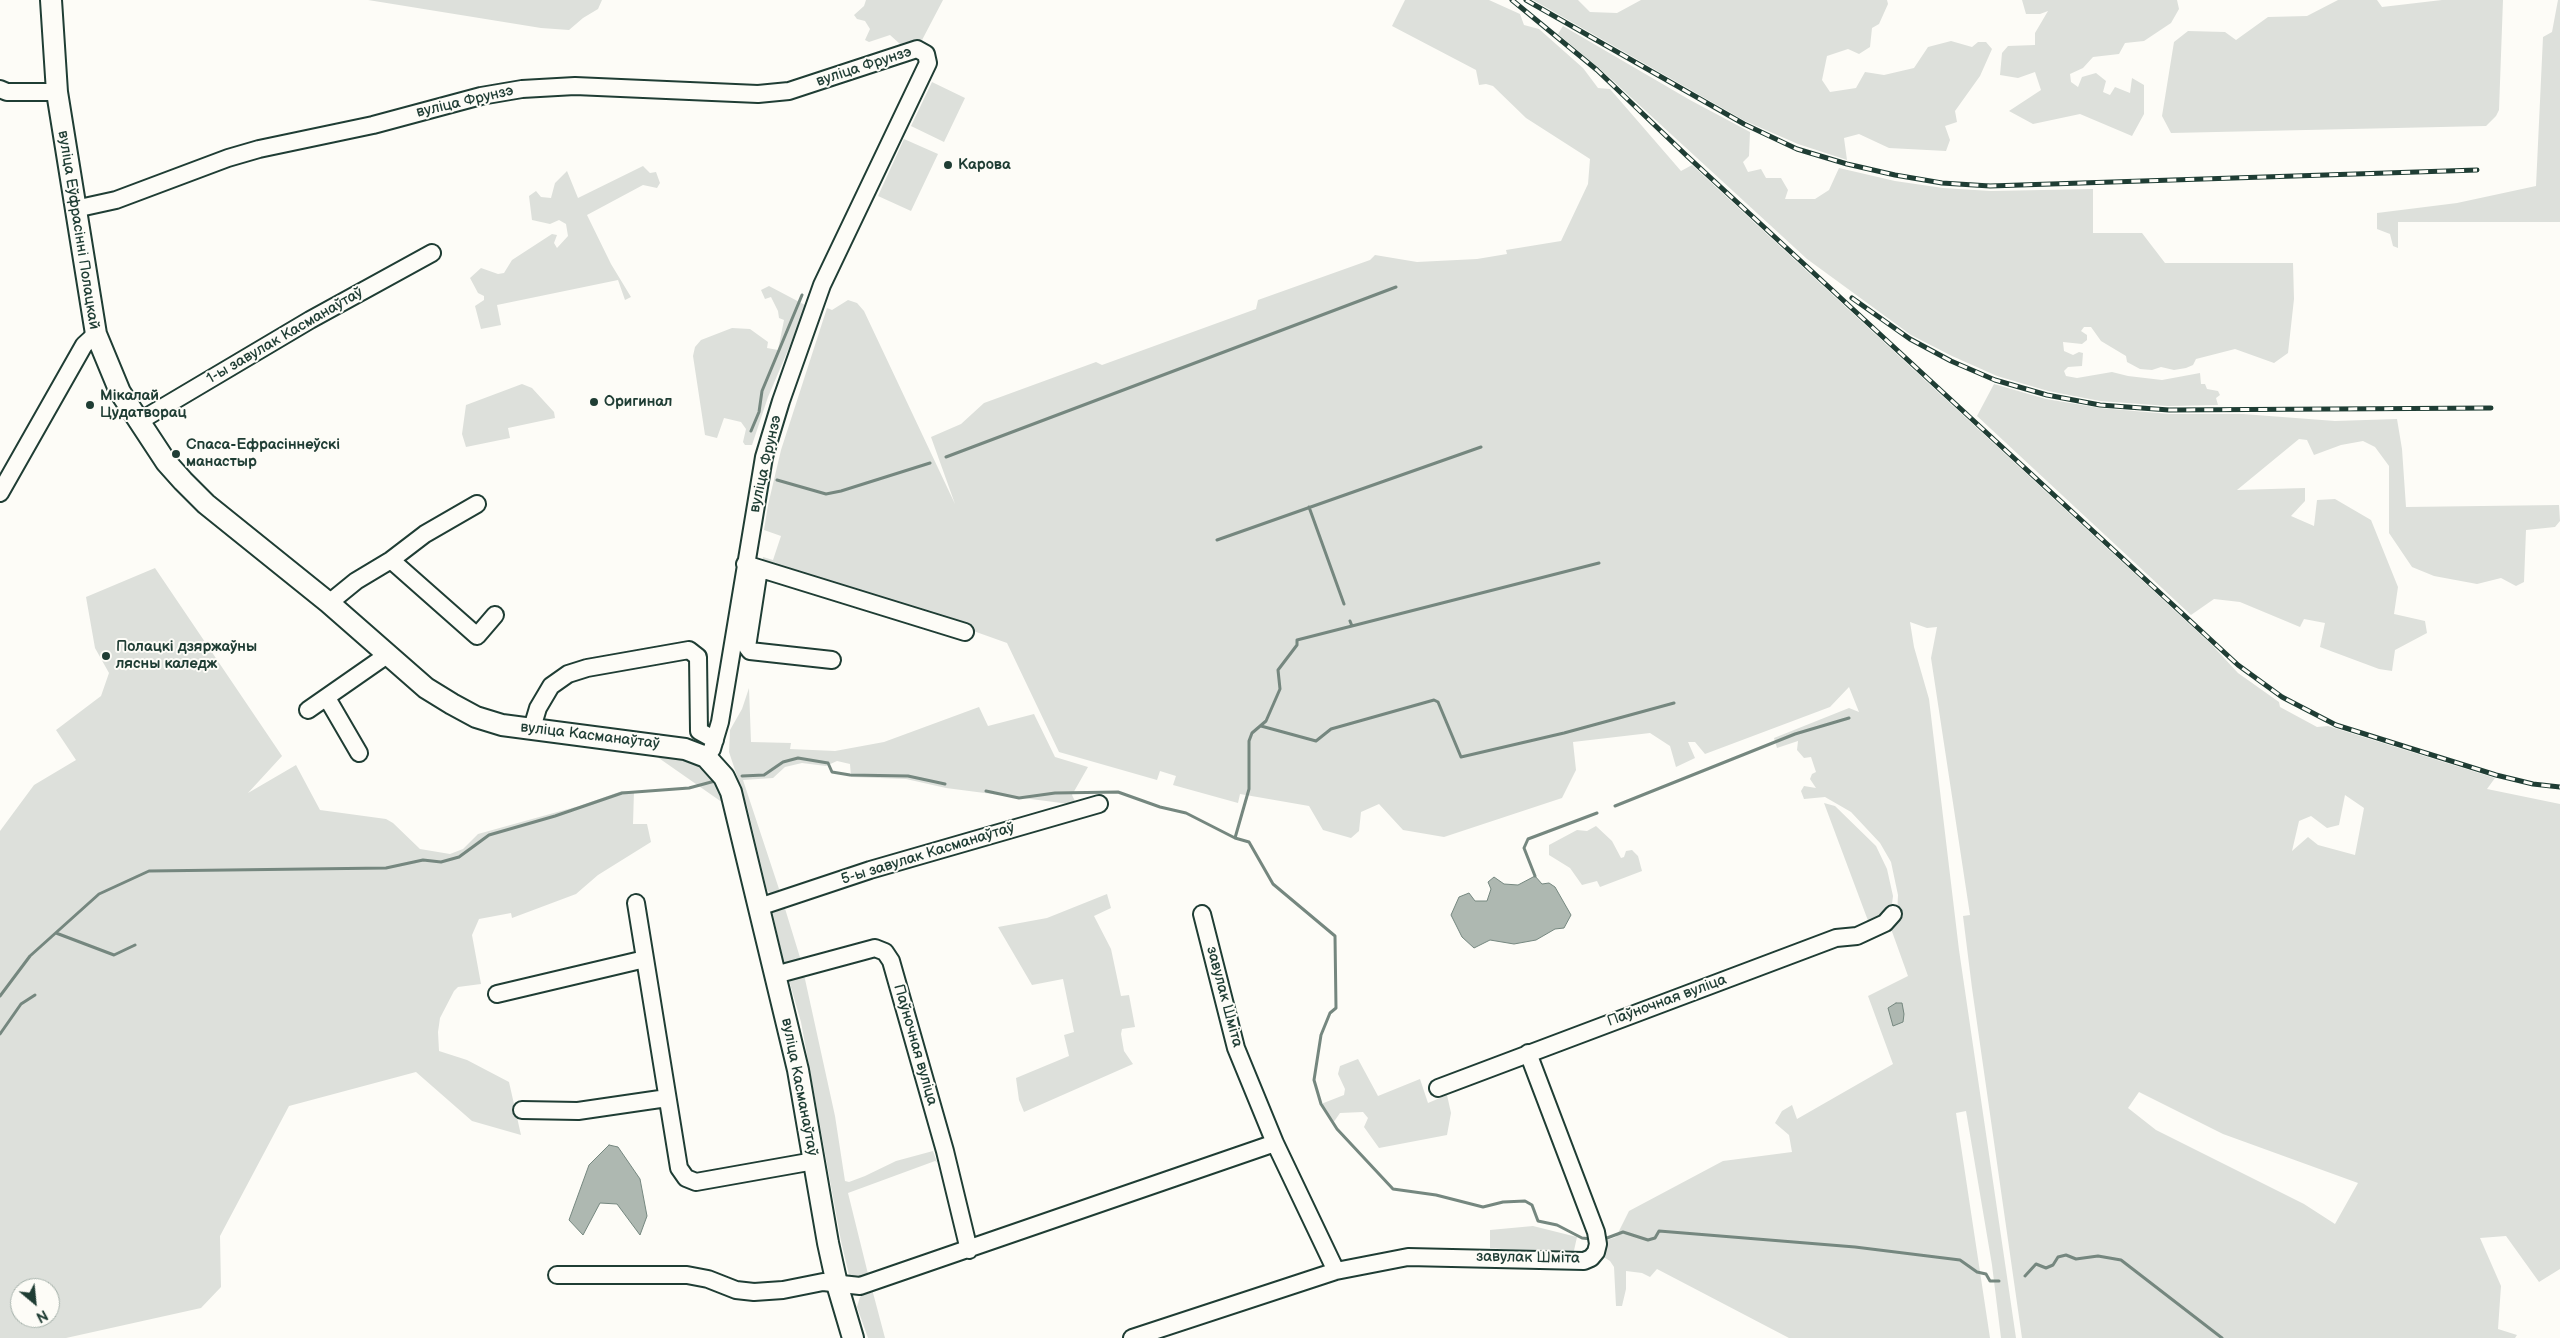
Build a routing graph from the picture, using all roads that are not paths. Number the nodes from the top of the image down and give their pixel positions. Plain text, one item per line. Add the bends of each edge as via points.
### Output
1 (51, 0) edge
2 (0, 90) edge
3 (56, 92) junction
4 (75, 209) junction
5 (432, 252) dead end
6 (96, 334) junction
7 (138, 422) junction
8 (0, 494) edge
9 (476, 504) dead end
10 (391, 560) junction
11 (752, 566) junction
12 (329, 603) junction
13 (496, 616) dead end
14 (965, 632) dead end
15 (387, 655) junction
16 (832, 660) dead end
17 (327, 698) junction
18 (308, 710) dead end
19 (532, 728) junction
20 (711, 749) junction
21 (359, 753) dead end
22 (1098, 804) dead end
23 (636, 902) dead end
24 (759, 907) junction
25 (1202, 914) dead end
26 (1893, 914) dead end
27 (646, 959) junction
28 (775, 974) junction
29 (497, 994) dead end
30 (1528, 1053) junction
31 (1438, 1088) dead end
32 (667, 1098) junction
33 (522, 1110) dead end
34 (1275, 1143) junction
35 (814, 1161) junction
36 (969, 1250) junction
37 (1336, 1271) junction
38 (557, 1275) dead end
39 (837, 1284) junction
40 (853, 1338) edge
41 (1132, 1338) edge

1 - 3 main road, вуліца Еўфрасінні Полацкай
2 - 3 street
3 - 4 main road, вуліца Еўфрасінні Полацкай
4 - 6 main road, вуліца Еўфрасінні Полацкай
4 - 11 street, вуліца Фрунзэ via 116,200 259,149 373,126 481,96 522,89 574,86 739,93 789,91 917,49 926,54 928,63 822,285 781,401 764,457
5 - 7 street, 1-ы завулак Касманаўтаў
6 - 7 main road, вуліца Касманаўтаў via 120,392
6 - 8 street, вуліца Еўфрасінні Полацкай via 84,345
7 - 12 main road, вуліца Касманаўтаў via 166,462 206,504
9 - 10 street via 425,534
10 - 12 street via 356,581
10 - 13 street via 477,636
11 - 14 street
11 - 16 street via 747,647 750,651
11 - 20 street, вуліца Фрунзэ
12 - 15 main road, вуліца Касманаўтаў
15 - 17 street
15 - 19 main road, вуліца Касманаўтаў via 426,688 476,717 502,725
17 - 18 street
17 - 21 street
19 - 20 main road, вуліца Касманаўтаў
19 - 20 street via 538,708 551,686 568,674 689,650 698,658 699,730
20 - 24 main road, вуліца Касманаўтаў via 731,792
22 - 24 street, 5-ы завулак Касманаўтаў via 870,870
23 - 27 street
24 - 28 main road, вуліца Касманаўтаў
25 - 34 street, завулак Шміта via 1236,1048
26 - 30 street, Паўночная вуліца via 1884,923 1857,936 1836,938
27 - 29 street
27 - 32 street
28 - 35 main road, вуліца Касманаўтаў via 798,1070
28 - 36 street, Паўночная вуліца via 875,948 885,952 891,961 945,1151
30 - 31 street, Паўночная вуліца
30 - 37 street, завулак Шміта via 1596,1232 1598,1244 1592,1258 1584,1261 1408,1256
32 - 33 street via 578,1111
32 - 35 street via 679,1168 686,1178 696,1182
34 - 36 street
34 - 37 street, завулак Шміта
35 - 39 main road, вуліца Касманаўтаў
36 - 39 street via 868,1284
37 - 41 street, завулак Шміта
38 - 39 street via 687,1275 754,1292 823,1282
39 - 40 main road, вуліца Касманаўтаў

